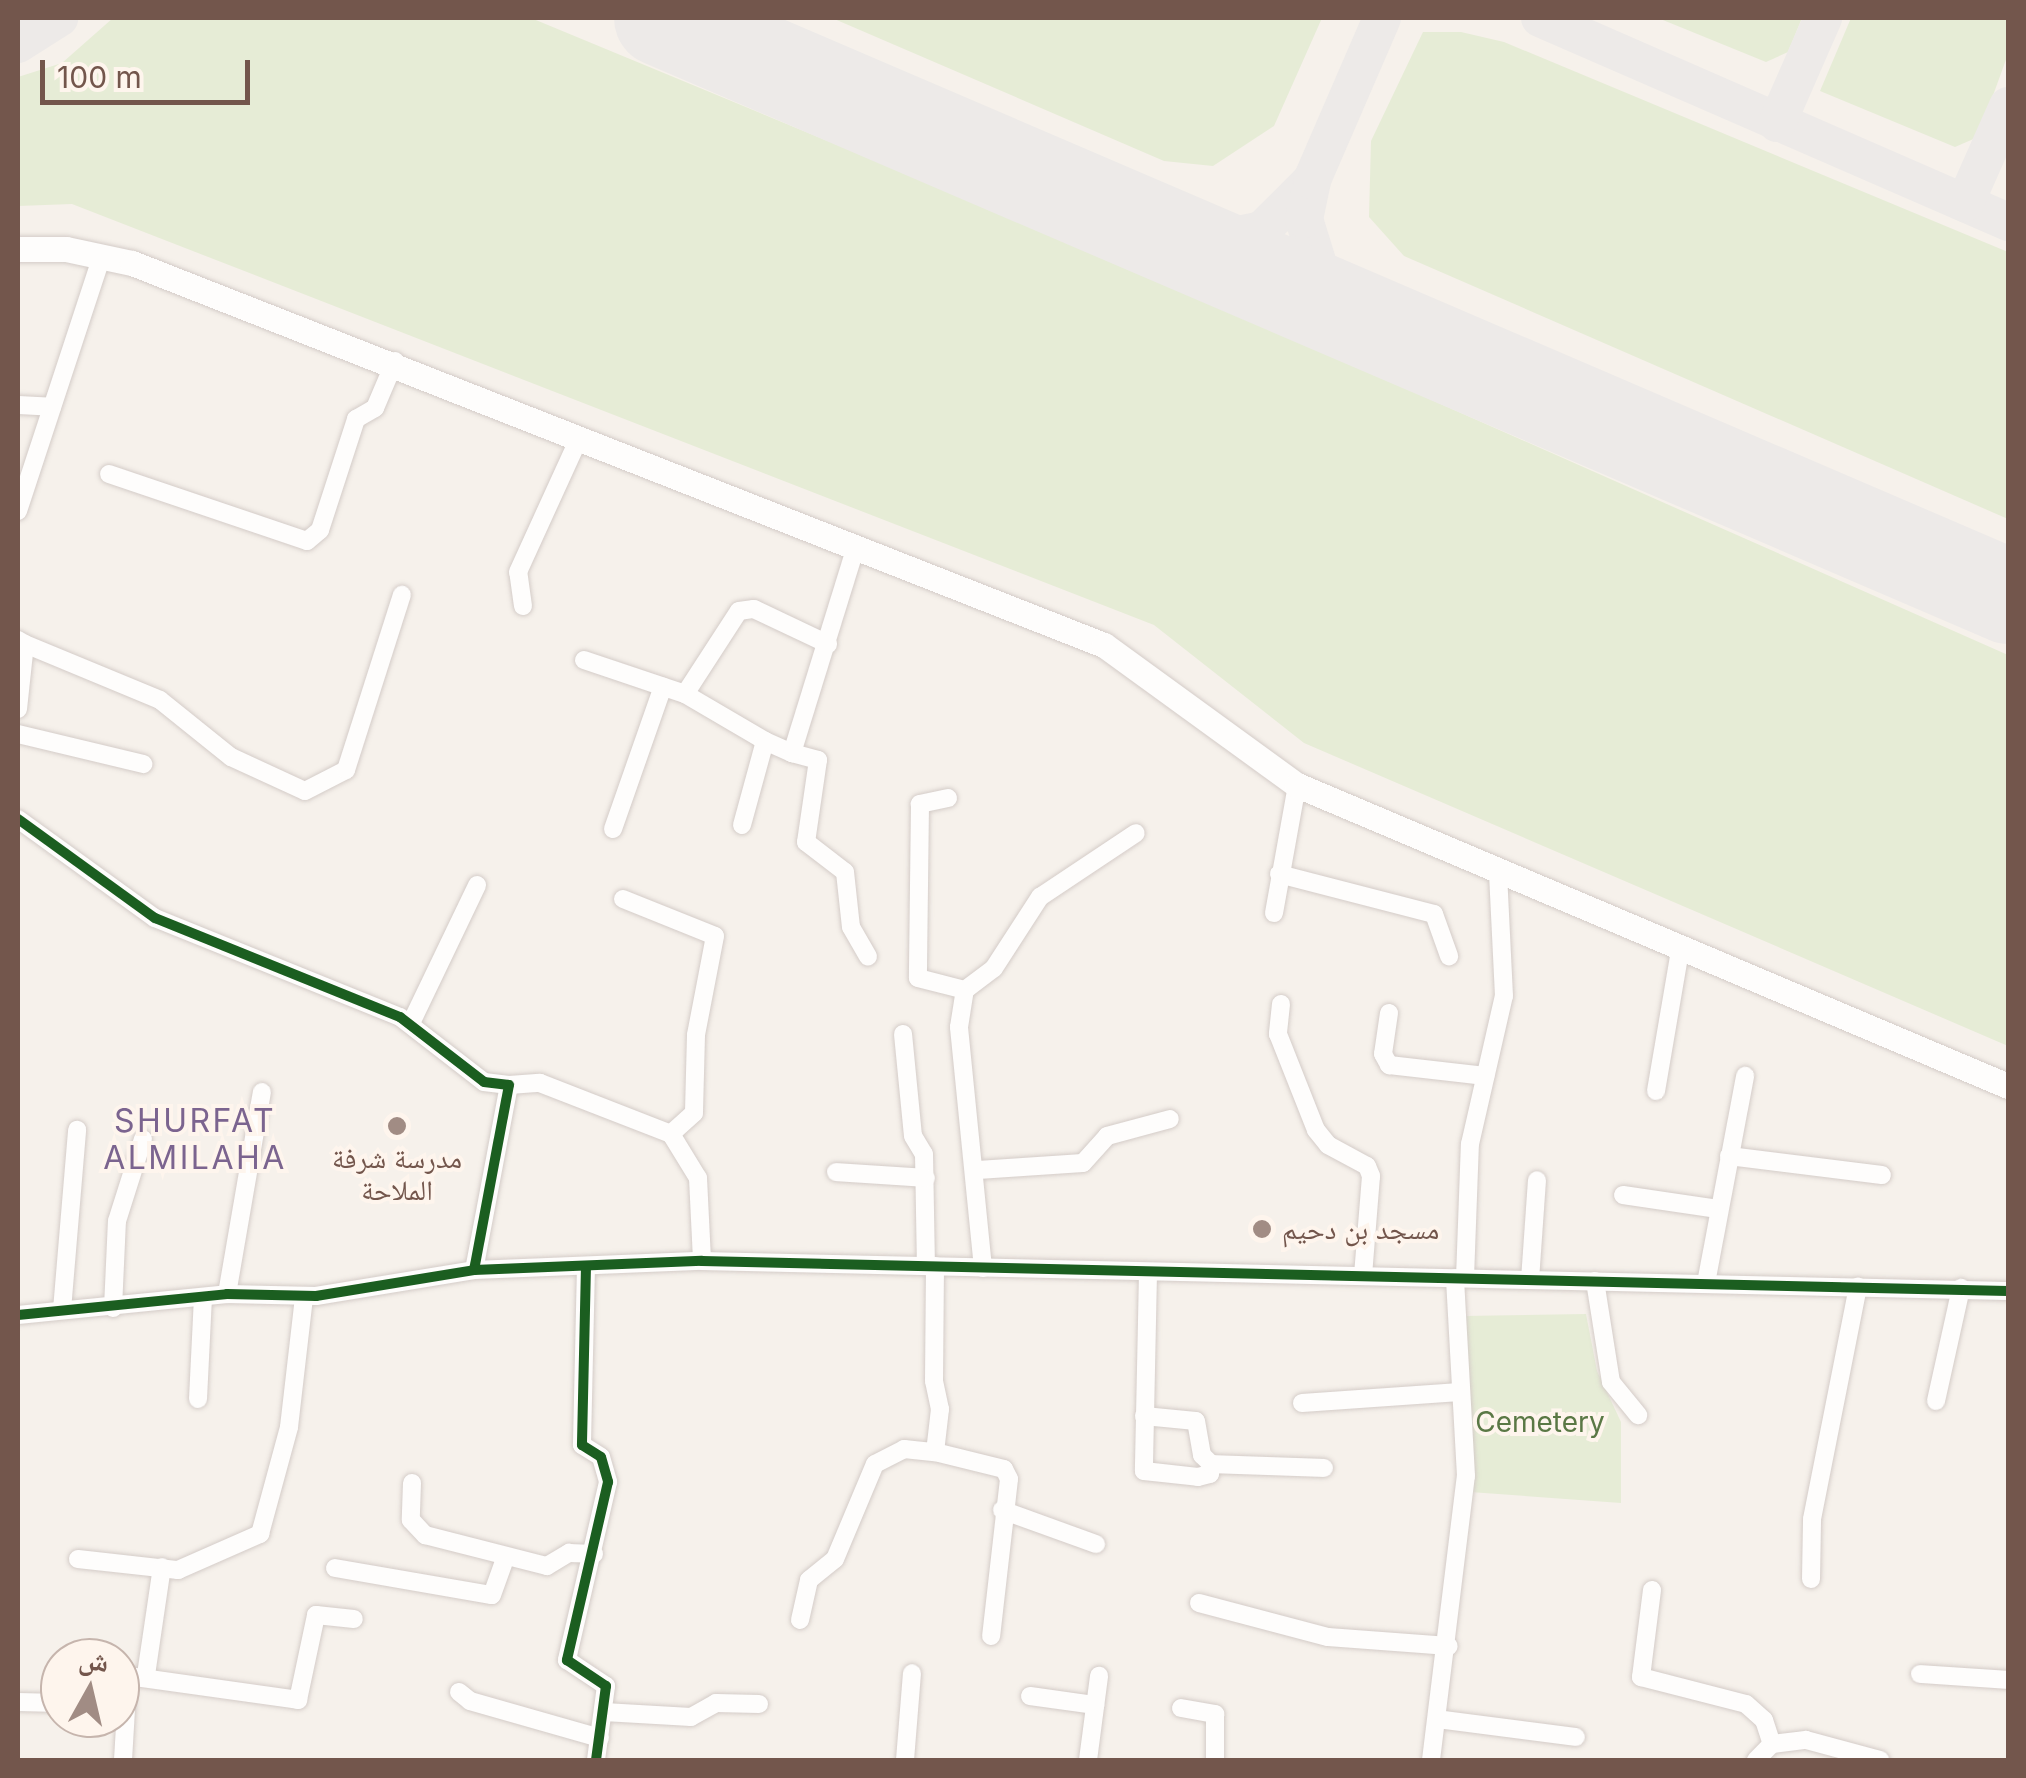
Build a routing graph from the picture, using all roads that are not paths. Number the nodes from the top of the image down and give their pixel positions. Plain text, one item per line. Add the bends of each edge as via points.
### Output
1 (18, 249) edge
2 (102, 255) junction
3 (394, 361) junction
4 (18, 405) edge
5 (52, 407) junction
6 (580, 436) junction
7 (109, 474) dead end
8 (18, 511) edge
9 (856, 546) junction
10 (402, 595) dead end
11 (523, 606) dead end
12 (21, 642) edge
13 (828, 644) junction
14 (584, 660) dead end
15 (663, 686) junction
16 (685, 694) junction
17 (18, 710) edge
18 (18, 734) edge
19 (765, 741) junction
20 (792, 754) junction
21 (143, 764) dead end
22 (1297, 786) junction
23 (948, 798) dead end
24 (18, 820) edge
25 (742, 825) dead end
26 (612, 829) dead end
27 (1136, 832) dead end
28 (1498, 873) junction
29 (1279, 874) junction
30 (477, 884) dead end
31 (623, 900) dead end
32 (1274, 913) dead end
33 (1680, 951) junction
34 (868, 956) dead end
35 (1449, 956) dead end
36 (965, 990) junction
37 (1281, 1004) dead end
38 (1389, 1013) dead end
39 (412, 1023) junction
40 (903, 1034) dead end
41 (1485, 1076) junction
42 (1746, 1076) dead end
43 (509, 1085) junction
44 (2008, 1086) edge
45 (1656, 1091) dead end
46 (262, 1092) dead end
47 (1170, 1119) dead end
48 (77, 1130) dead end
49 (671, 1134) junction
50 (143, 1139) dead end
51 (1729, 1156) junction
52 (978, 1170) junction
53 (836, 1172) dead end
54 (1882, 1174) dead end
55 (926, 1178) junction
56 (1537, 1180) dead end
57 (1623, 1196) dead end
58 (1718, 1209) junction
59 (702, 1261) junction
60 (586, 1266) junction
61 (931, 1266) junction
62 (982, 1268) junction
63 (474, 1270) junction
64 (1148, 1273) junction
65 (1362, 1275) junction
66 (1460, 1278) junction
67 (1530, 1280) junction
68 (1595, 1281) junction
69 (1706, 1283) junction
70 (1858, 1286) junction
71 (1961, 1288) junction
72 (2008, 1291) edge
73 (226, 1294) junction
74 (203, 1296) junction
75 (304, 1297) junction
76 (113, 1308) junction
77 (62, 1310) junction
78 (18, 1315) edge
79 (1460, 1392) junction
80 (198, 1399) dead end
81 (1936, 1401) dead end
82 (1302, 1403) dead end
83 (1638, 1415) dead end
84 (1144, 1416) junction
85 (934, 1452) junction
86 (1211, 1464) junction
87 (1324, 1468) dead end
88 (412, 1482) dead end
89 (1002, 1510) junction
90 (1096, 1544) dead end
91 (594, 1554) junction
92 (506, 1556) junction
93 (78, 1559) dead end
94 (162, 1567) junction
95 (335, 1568) dead end
96 (1811, 1579) dead end
97 (1652, 1590) dead end
98 (1199, 1602) dead end
99 (354, 1619) dead end
100 (800, 1620) dead end
101 (990, 1636) dead end
102 (1449, 1646) junction
103 (912, 1673) dead end
104 (1920, 1674) dead end
105 (140, 1675) edge
106 (146, 1675) junction
107 (1099, 1676) dead end
108 (2008, 1680) edge
109 (459, 1692) dead end
110 (1030, 1696) dead end
111 (759, 1704) dead end
112 (1095, 1705) junction
113 (1182, 1708) dead end
114 (604, 1712) junction
115 (1438, 1719) junction
116 (1576, 1736) dead end
117 (600, 1738) junction
118 (1772, 1744) junction
119 (596, 1760) edge
120 (906, 1760) edge
121 (1088, 1760) edge
122 (1215, 1760) edge
123 (1431, 1760) edge
124 (1756, 1760) edge
125 (1880, 1760) edge

1 - 2 main road
2 - 3 main road
2 - 5 street
3 - 6 main road
3 - 7 street via 375,408 356,419 320,530 306,541
4 - 5 street
5 - 8 street
6 - 9 main road
6 - 11 street via 518,572
9 - 13 street
9 - 22 main road via 1122,654
10 - 12 street via 346,770 305,791 220,750 160,700
12 - 17 street
13 - 16 street via 754,609 739,610
13 - 20 street
14 - 15 street
15 - 16 street
15 - 26 street
16 - 19 street
18 - 21 street
19 - 20 street
19 - 25 street
20 - 34 street via 818,760 806,842 845,872 851,927
22 - 28 main road
22 - 29 street
23 - 36 street via 924,799 919,806 918,978
24 - 39 street via 155,918
27 - 36 street via 1040,897 994,968
28 - 33 main road
28 - 41 street via 1504,996
29 - 32 street
29 - 35 street via 1434,914
30 - 39 street
31 - 49 street via 716,936 696,1035 694,1113
33 - 44 main road
33 - 45 street
36 - 52 street via 960,1027 969,1140
37 - 65 street via 1278,1034 1316,1130 1328,1145 1367,1166 1371,1176
38 - 41 street via 1383,1054 1389,1064
39 - 43 street via 484,1082
40 - 55 street via 913,1136 924,1154
41 - 66 street via 1470,1144
42 - 51 street
43 - 49 street via 540,1083
43 - 63 street
46 - 73 street
47 - 52 street via 1107,1136 1083,1163
48 - 77 street
49 - 59 street via 698,1178
50 - 76 street via 117,1221
51 - 54 street
51 - 58 street
52 - 62 street
53 - 55 street
55 - 61 street
56 - 67 street
57 - 58 street
58 - 69 street
59 - 60 street
59 - 61 street
60 - 63 street
60 - 91 street via 582,1443 602,1457 608,1472
61 - 62 street
61 - 85 street via 940,1409
62 - 64 street
63 - 75 street
64 - 65 street
64 - 84 street
65 - 66 street
66 - 67 street
66 - 79 street
67 - 68 street
68 - 69 street
68 - 83 street via 1611,1382
69 - 70 street
70 - 71 street
70 - 96 street via 1812,1520
71 - 72 street
71 - 81 street
73 - 74 street
73 - 75 street
74 - 76 street
74 - 80 street
75 - 94 street via 289,1426 260,1534 178,1570
76 - 77 street
77 - 78 street
79 - 82 street
79 - 102 street via 1466,1476
84 - 86 street via 1196,1421 1201,1452
84 - 86 street via 1142,1463 1149,1475 1207,1476
85 - 89 street via 1004,1469
85 - 100 street via 904,1449 874,1464 834,1559 807,1586
86 - 87 street
88 - 92 street via 411,1520 419,1531
89 - 90 street
89 - 101 street
91 - 92 street via 568,1553 547,1566
91 - 114 street via 566,1660 604,1681
92 - 95 street via 492,1596
93 - 94 street
94 - 106 street
97 - 118 street via 1641,1677 1746,1704 1764,1720
98 - 102 street via 1328,1636
99 - 106 street via 316,1614 298,1700
102 - 115 street
103 - 120 street
104 - 108 street
105 - 106 street
107 - 112 street
109 - 117 street
110 - 112 street
111 - 114 street via 716,1703 691,1718
112 - 121 street
113 - 122 street via 1215,1714
114 - 117 street
115 - 116 street
115 - 123 street
117 - 119 street
118 - 124 street
118 - 125 street via 1827,1742

